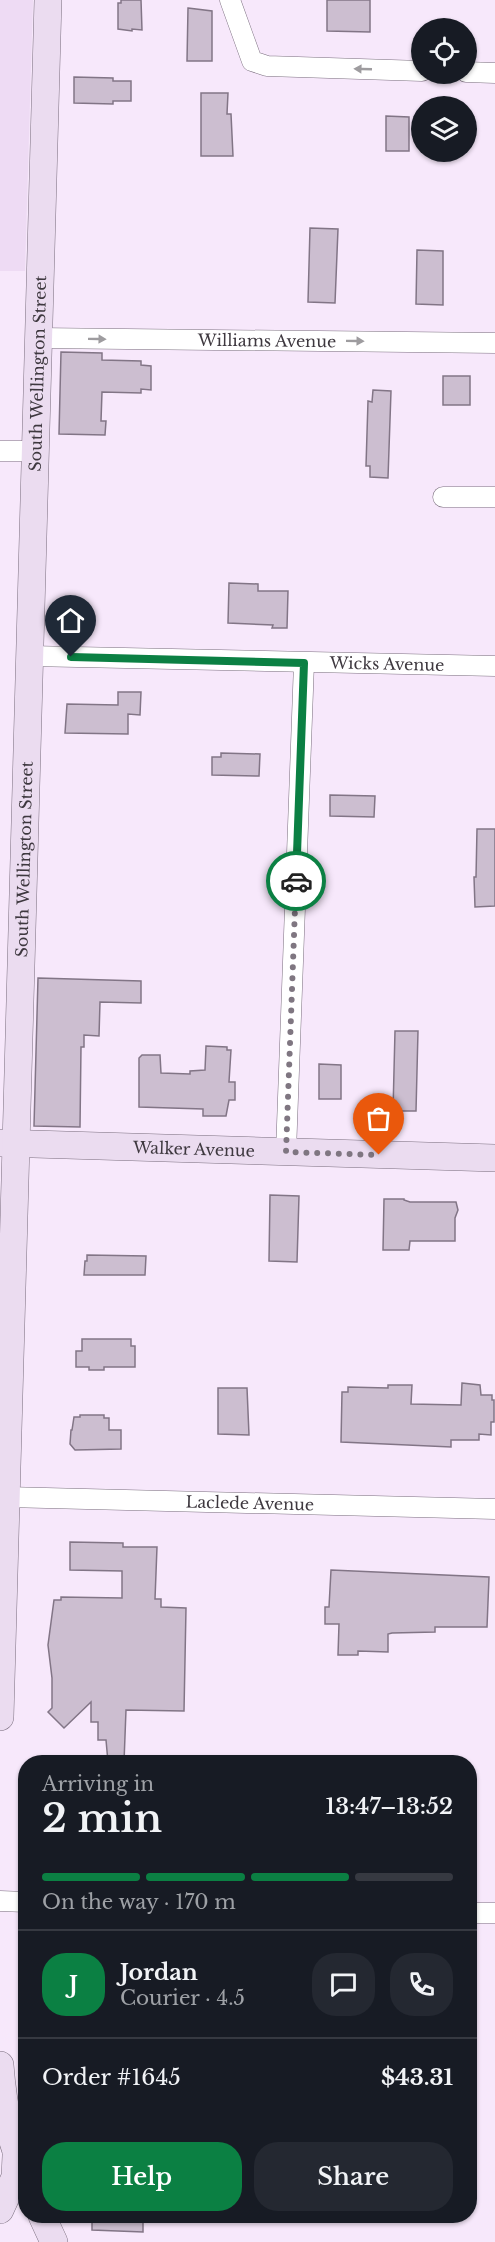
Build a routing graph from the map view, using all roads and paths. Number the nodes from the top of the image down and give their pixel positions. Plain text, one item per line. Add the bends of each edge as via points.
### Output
1 (48, 0) edge
2 (230, 0) edge
3 (411, 71) edge
4 (477, 72) edge
5 (495, 73) edge
6 (39, 338) junction
7 (495, 343) edge
8 (0, 451) edge
9 (34, 452) junction
10 (443, 497) dead end
11 (495, 497) edge
12 (29, 656) junction
13 (304, 663) junction
14 (495, 666) edge
15 (8, 1143) edge
16 (286, 1152) junction
17 (495, 1158) edge
18 (4, 1422) edge
19 (6, 1497) junction
20 (495, 1509) edge
21 (0, 1698) edge
22 (0, 1717) edge
23 (0, 1901) edge
24 (18, 1902) edge
25 (477, 1913) edge
26 (495, 1913) edge
27 (0, 2065) edge
28 (18, 2155) edge
29 (18, 2172) edge
30 (0, 2210) edge
31 (45, 2223) edge
32 (54, 2242) edge

1 - 6 street, South Wellington Street
3 -> 2 street via 267,66 252,61
4 - 5 street
6 -> 7 street, Williams Avenue
6 - 9 street, South Wellington Street
8 - 9 street
9 - 12 street, South Wellington Street
10 - 11 street
12 - 13 street, Wicks Avenue
12 - 15 street, South Wellington Street
13 - 14 street, Wicks Avenue
13 - 16 street
15 - 16 street, Walker Avenue
15 - 18 street, South Wellington Street
16 - 17 street, Walker Avenue
18 - 19 street, South Wellington Street
19 - 20 street, Laclede Avenue
19 - 21 street, South Wellington Street
21 - 22 street, South Wellington Street
23 - 24 street
25 - 26 street
27 - 28 street via 3,2097
29 - 30 street
31 - 32 street

